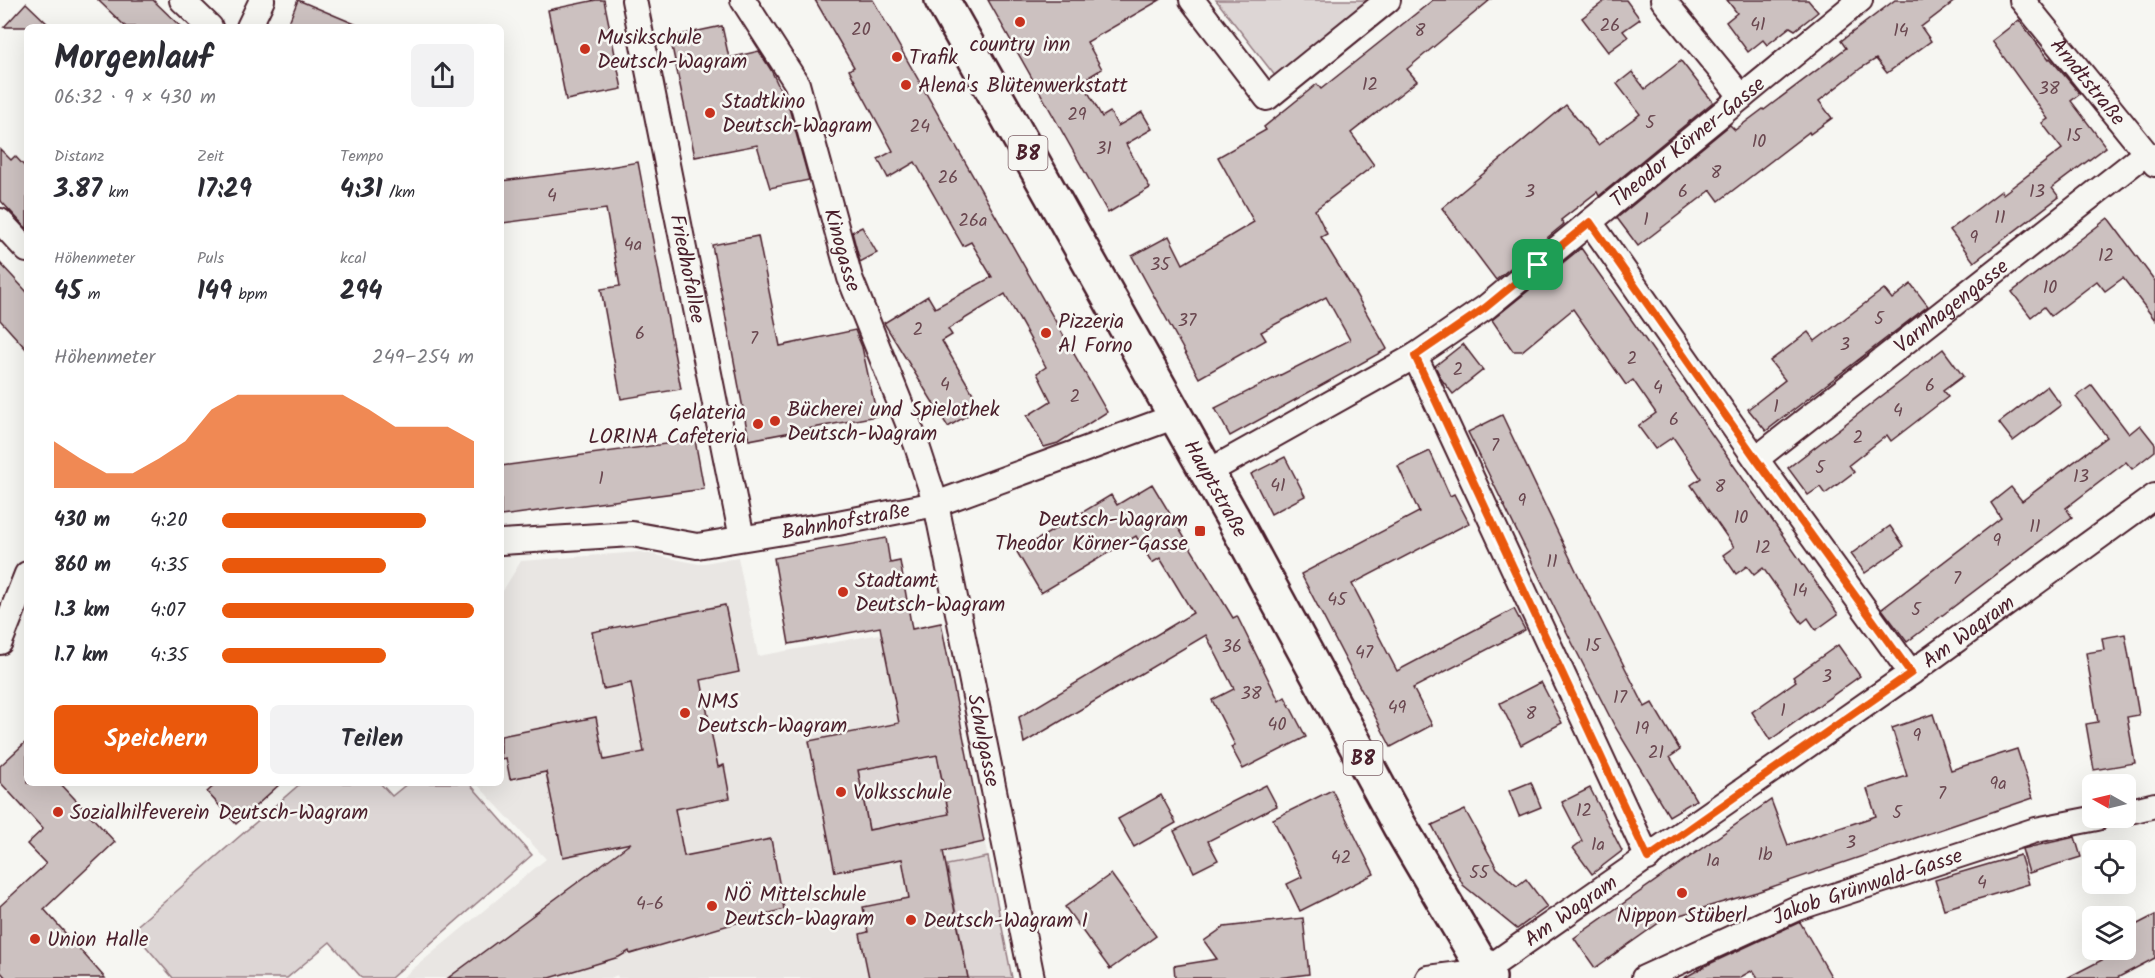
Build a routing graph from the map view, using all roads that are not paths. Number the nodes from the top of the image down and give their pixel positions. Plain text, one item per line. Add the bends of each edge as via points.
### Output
1 (182, 0) edge
2 (262, 0) edge
3 (634, 0) edge
4 (743, 0) edge
5 (942, 0) edge
6 (1192, 0) edge
7 (1388, 0) edge
8 (1663, 0) edge
9 (1860, 0) edge
10 (2022, 0) edge
11 (207, 24) edge
12 (250, 24) edge
13 (1742, 97) junction
14 (2150, 158) edge
15 (0, 221) edge
16 (1590, 222) junction
17 (24, 247) edge
18 (1415, 356) junction
19 (1176, 416) junction
20 (1756, 459) junction
21 (1208, 472) junction
22 (2155, 496) edge
23 (936, 504) junction
24 (742, 538) junction
25 (504, 542) edge
26 (24, 581) edge
27 (2, 631) edge
28 (1911, 673) junction
29 (2155, 806) edge
30 (2136, 810) edge
31 (2082, 821) edge
32 (1648, 858) junction
33 (1486, 975) edge
34 (1032, 978) edge
35 (1428, 978) edge
36 (1644, 978) edge

1 - 11 street
2 - 12 street
3 - 24 street, Friedhofallee
4 - 23 street, Kinogasse via 797,84 850,278 916,443
5 - 19 main road, Hauptstraße / B8
6 - 7 street via 1267,98
8 - 13 street
9 - 13 street, Theodor Körner-Gasse
10 - 14 street, Arndtstraße
13 - 16 street, Theodor Körner-Gasse
14 - 20 street, Varnhagengasse
15 - 17 street
16 - 18 street, Theodor Körner-Gasse via 1485,308
16 - 20 street
18 - 21 street, Theodor Körner-Gasse
18 - 32 street
19 - 21 main road, Hauptstraße / B8
19 - 23 street, Bahnhofstraße
20 - 28 street
21 - 33 main road, Hauptstraße / B8 via 1399,825
22 - 28 street, Am Wagram
23 - 24 street, Bahnhofstraße
23 - 34 street, Schulgasse
24 - 25 street, Bahnhofstraße via 697,546 632,534
26 - 27 street
28 - 32 street, Am Wagram
29 - 30 street
31 - 36 street, Jakob Grünwald-Gasse via 2036,830 1797,908
32 - 33 street, Am Wagram
33 - 35 street

